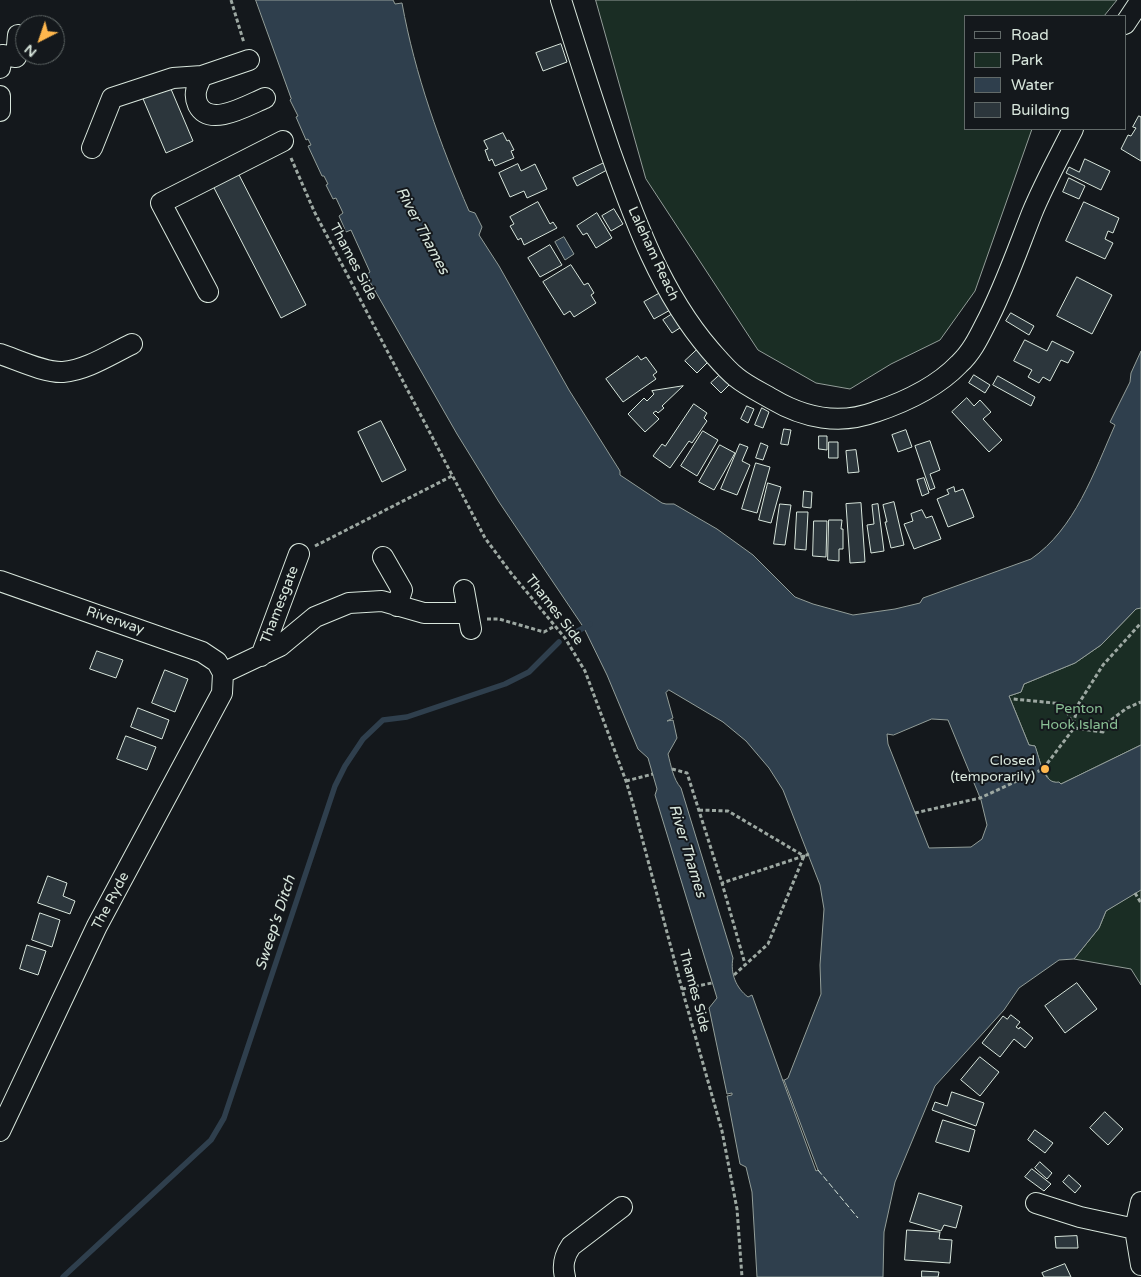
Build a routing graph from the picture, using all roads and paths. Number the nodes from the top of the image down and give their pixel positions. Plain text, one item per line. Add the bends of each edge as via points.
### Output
1 (230, 0) edge
2 (561, 0) edge
3 (1141, 0) edge
4 (1126, 22) edge
5 (15, 57) edge
6 (249, 60) joint
7 (0, 68) edge
8 (202, 76) junction
9 (0, 96) edge
10 (265, 98) dead end
11 (1, 116) edge
12 (1072, 130) edge
13 (283, 141) joint
14 (92, 148) dead end
15 (208, 292) dead end
16 (131, 344) dead end
17 (0, 354) edge
18 (452, 476) junction
19 (329, 539) dead end
20 (299, 554) dead end
21 (383, 557) dead end
22 (0, 581) edge
23 (464, 590) dead end
24 (398, 606) junction
25 (469, 621) junction
26 (1141, 623) edge
27 (555, 626) junction
28 (261, 656) junction
29 (223, 672) junction
30 (1013, 699) dead end
31 (1141, 702) edge
32 (1073, 726) junction
33 (672, 769) dead end
34 (653, 774) dead end
35 (626, 781) junction
36 (699, 810) junction
37 (915, 813) dead end
38 (808, 854) dead end
39 (804, 856) junction
40 (722, 883) junction
41 (1135, 893) dead end
42 (1141, 902) edge
43 (745, 964) junction
44 (734, 976) dead end
45 (712, 983) dead end
46 (682, 989) junction
47 (0, 1131) edge
48 (1141, 1202) edge
49 (1036, 1203) dead end
50 (622, 1207) dead end
51 (1135, 1229) junction
52 (1141, 1265) edge
53 (565, 1277) edge
54 (742, 1277) edge

1 - 6 path
2 - 12 street, Laleham Reach via 628,202 676,303 696,333 735,376 782,405 812,416 844,419 893,406 924,391 960,364 996,305 1038,199
3 - 4 street
5 - 7 street via 2,56
6 - 8 street
8 - 10 street via 196,86 195,98 201,111 208,116 225,114
8 - 14 street via 173,78 112,98
9 - 11 street
13 - 15 street via 161,203
13 - 18 path, Thames Side via 314,210
16 - 17 street via 84,367 62,372
18 - 19 path
18 - 27 path, Thames Side via 485,538
20 - 28 street, Thamesgate
21 - 24 street via 402,590
22 - 29 street, Riverway via 202,652 217,662
23 - 25 street
24 - 25 street, Thamesgate
24 - 28 street, Thamesgate via 382,601 349,603 315,617 280,646
25 - 27 path via 498,619 544,632
26 - 32 path via 1103,665 1079,703
27 - 35 path, Thames Side via 585,671
28 - 29 street, Thamesgate
29 - 47 street, The Ryde via 222,693 97,926
30 - 32 path via 1064,704
31 - 32 path via 1103,726 1103,732
32 - 37 path via 1043,769 980,798
33 - 36 path via 687,773
34 - 35 path
35 - 46 path, Thames Side
36 - 39 path via 728,811
36 - 40 path
38 - 39 path
39 - 40 path
39 - 43 path via 768,944
40 - 43 path
41 - 42 path
43 - 44 path
45 - 46 path
46 - 54 path, Thames Side via 722,1131 737,1209
48 - 51 street
49 - 51 street
50 - 53 street via 571,1246 565,1255
51 - 52 street

